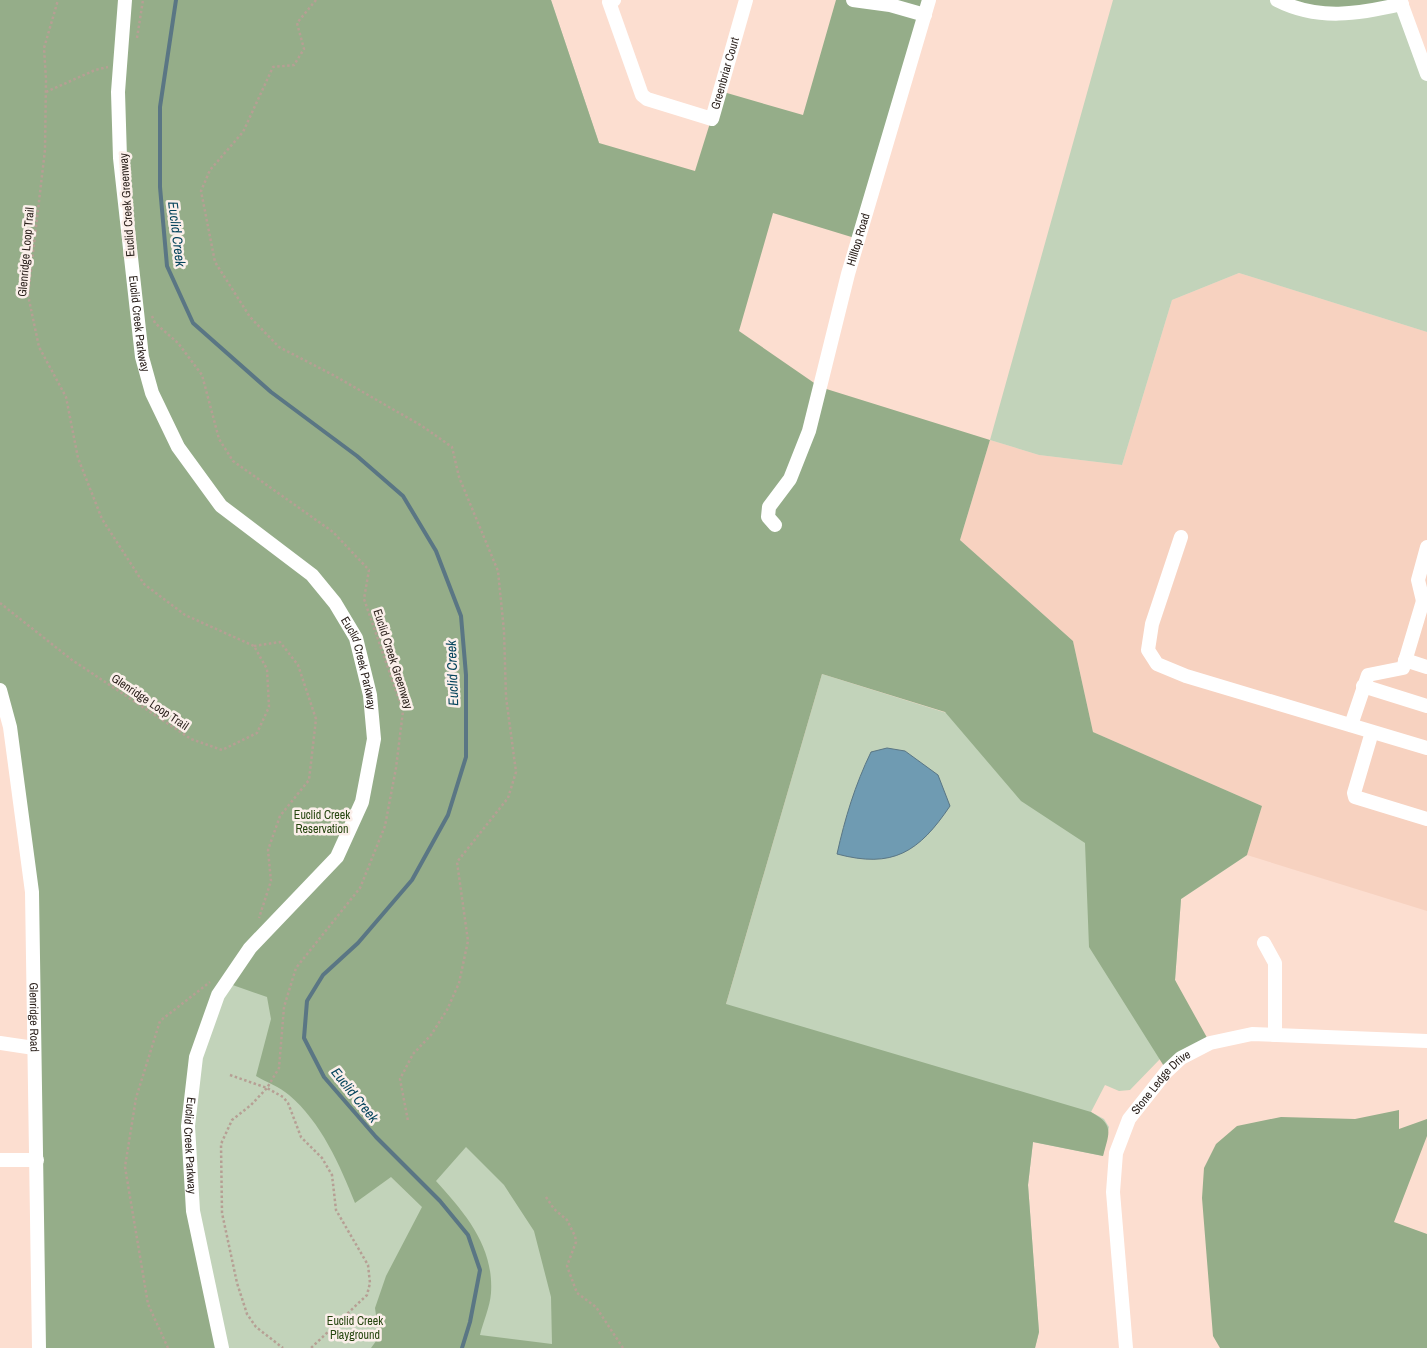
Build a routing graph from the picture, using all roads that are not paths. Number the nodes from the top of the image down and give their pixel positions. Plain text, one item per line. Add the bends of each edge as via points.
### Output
1 (125, 0) edge
2 (614, 0) edge
3 (746, 0) edge
4 (853, 0) edge
5 (930, 0) edge
6 (1277, 0) edge
7 (1401, 2) edge
8 (925, 16) junction
9 (1427, 74) edge
10 (775, 525) dead end
11 (1181, 537) dead end
12 (1427, 547) edge
13 (1425, 601) edge
14 (1421, 627) edge
15 (1406, 660) junction
16 (1427, 667) edge
17 (1363, 686) junction
18 (0, 690) edge
19 (1427, 706) edge
20 (1351, 726) junction
21 (1372, 732) junction
22 (1427, 748) edge
23 (1427, 818) edge
24 (1264, 942) dead end
25 (1275, 1035) junction
26 (1427, 1041) edge
27 (0, 1043) edge
28 (34, 1048) junction
29 (0, 1160) edge
30 (36, 1160) junction
31 (39, 1348) edge
32 (222, 1348) edge
33 (1126, 1348) edge

1 - 32 street, Euclid Creek Parkway via 118,92 120,158 142,357 152,393 178,447 221,506 312,575 335,603 356,638 370,695 374,739 362,802 337,857 250,948 218,995 196,1057 188,1126 193,1211
2 - 3 street, Greenbriar Court via 609,2 642,95 712,119
4 - 8 street via 890,5
5 - 8 street, Hilltop Road
6 - 7 street via 1316,14 1358,14
7 - 9 street
8 - 10 street, Hilltop Road via 848,274 809,431 790,479 769,507 768,517
11 - 20 street via 1152,624 1148,650 1157,664 1242,694
12 - 13 street via 1418,580
13 - 14 street
14 - 15 street
15 - 16 street
15 - 17 street via 1401,670 1368,675
17 - 19 street
17 - 20 street
18 - 28 street, Glenridge Road via 10,727 32,892
20 - 21 street
21 - 22 street
21 - 23 street via 1355,797
24 - 25 street via 1275,963
25 - 26 street, Stone Ledge Drive
25 - 33 street, Stone Ledge Drive via 1252,1034 1210,1043 1181,1058 1155,1084 1129,1119 1116,1153 1113,1192
27 - 28 street
28 - 30 street, Glenridge Road
29 - 30 street
30 - 31 street, Glenridge Road

